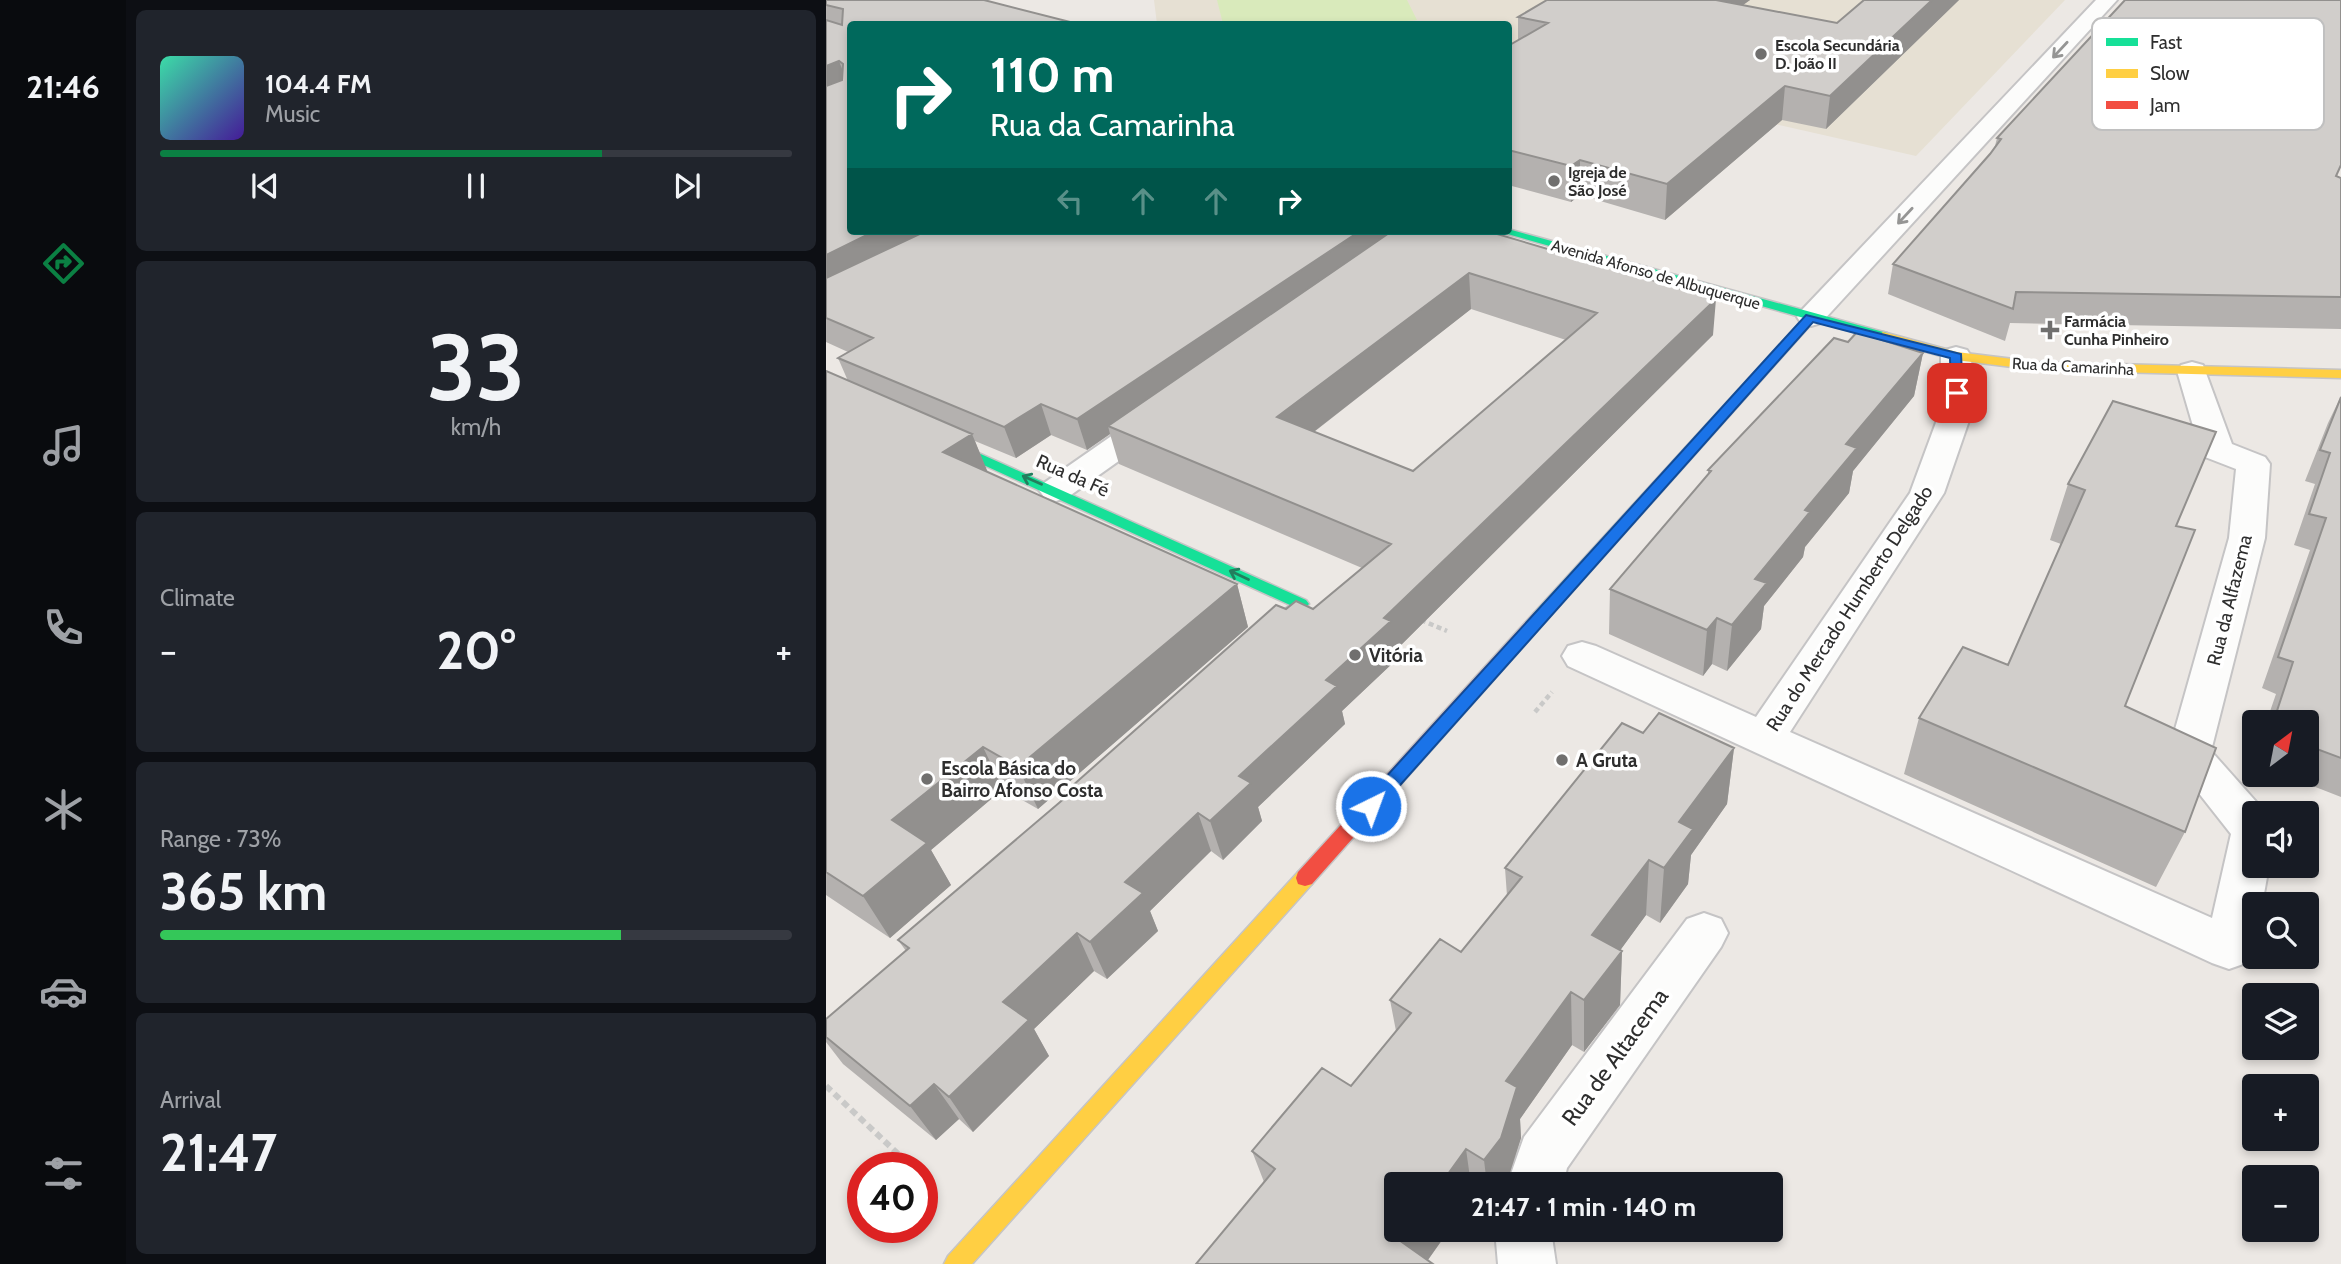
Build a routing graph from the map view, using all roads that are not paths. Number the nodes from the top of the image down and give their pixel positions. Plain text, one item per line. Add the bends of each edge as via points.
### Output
1 (2107, 0) edge
2 (1512, 234) edge
3 (1811, 317) junction
4 (1956, 356) junction
5 (2192, 371) junction
6 (2341, 374) edge
7 (1181, 402) edge
8 (922, 432) edge
9 (1056, 490) junction
10 (1249, 650) edge
11 (1582, 656) dead end
12 (1764, 738) junction
13 (2242, 817) edge
14 (2244, 878) edge
15 (1704, 933) dead end
16 (1539, 1172) edge
17 (1524, 1242) edge
18 (971, 1259) edge
19 (1527, 1264) edge

1 -> 3 street
2 - 3 street, Avenida Afonso de Albuquerque
3 - 4 street, Rua da Camarinha
3 - 18 street
4 - 5 street, Rua da Camarinha via 2037,366
4 - 12 street, Rua do Mercado Humberto Delgado via 1957,409 1927,493
5 - 6 street, Rua da Camarinha
5 - 13 street, Rua da Alfazema via 2217,450 2253,464 2247,538 2189,754
7 - 9 street
9 -> 8 street, Rua da Fé
10 -> 9 street, Rua da Fé via 1301,604
11 - 12 street
12 - 14 street, Rua da Alfazema via 2229,947
15 - 16 street, Rua de Altacema via 1543,1156
17 - 19 street

